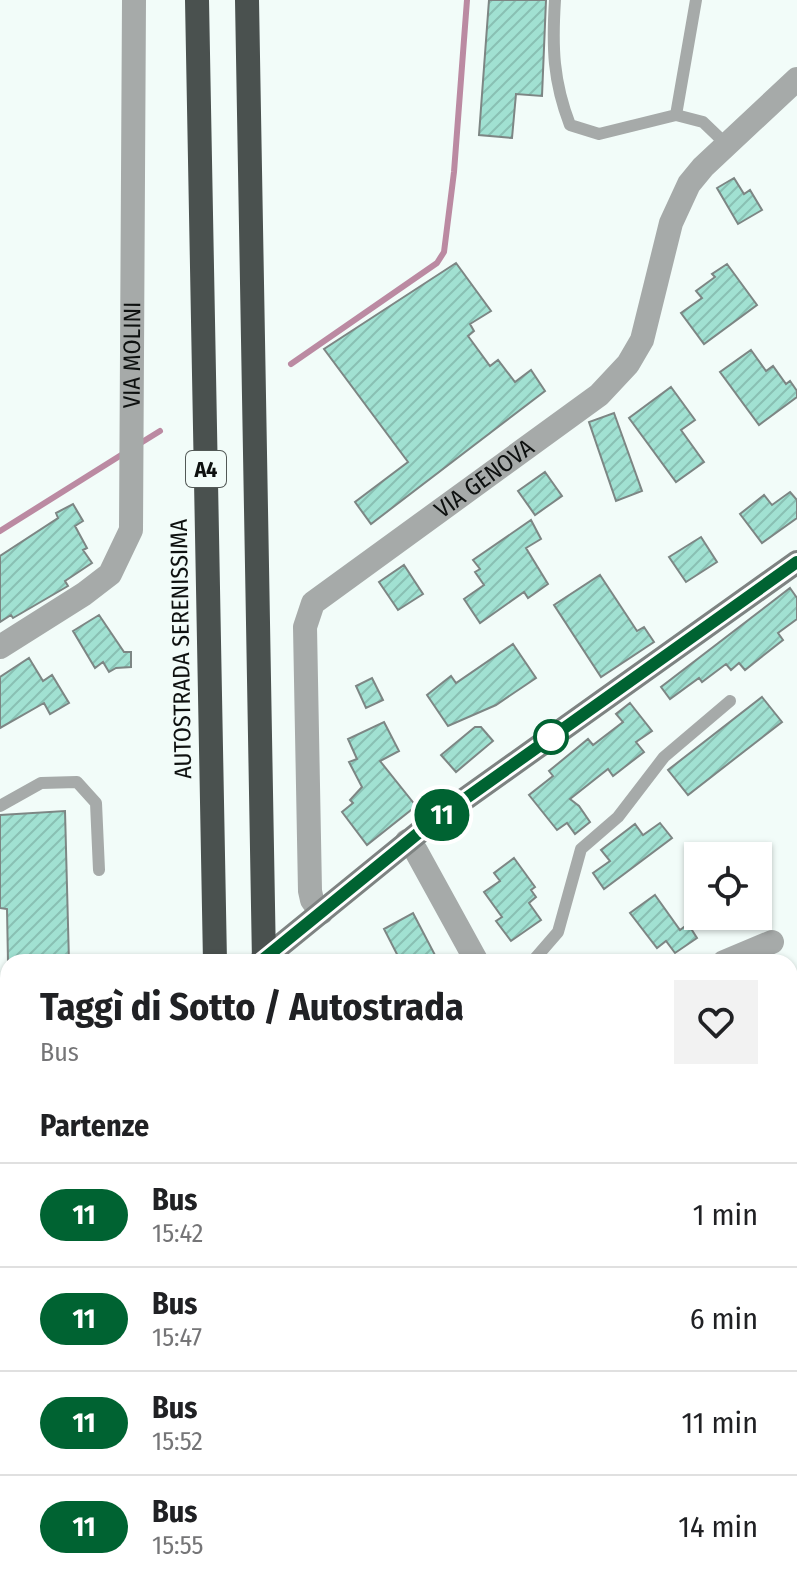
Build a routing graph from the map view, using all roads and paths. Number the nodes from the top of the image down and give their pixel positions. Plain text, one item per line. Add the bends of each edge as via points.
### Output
1 (134, 0) edge
2 (197, 0) edge
3 (247, 0) edge
4 (555, 0) edge
5 (696, 0) edge
6 (797, 79) edge
7 (676, 115) junction
8 (727, 145) junction
9 (797, 562) edge
10 (0, 647) edge
11 (730, 701) dead end
12 (0, 806) edge
13 (407, 841) junction
14 (99, 870) dead end
15 (321, 913) junction
16 (772, 942) dead end
17 (215, 950) edge
18 (262, 954) edge
19 (272, 954) edge
20 (473, 954) edge
21 (539, 954) edge
22 (743, 954) edge

1 - 10 street, VIA MOLINI via 131,530 110,574
2 - 17 highway, AUTOSTRADA SERENISSIMA / A4
3 - 18 highway, A4
4 - 7 lane via 552,50 558,94 570,125 599,134
5 - 7 lane
6 - 8 street, VIA GENOVA
7 - 8 lane via 703,122
8 - 15 street, VIA GENOVA via 689,184 671,223 642,340 628,364 599,395 313,603 308,612 310,891
9 - 13 main road
11 - 21 lane via 664,757 618,817 581,849 558,932
12 - 14 lane via 41,783 77,782 96,803
13 - 15 main road
13 - 20 street
15 - 19 main road
16 - 22 street

